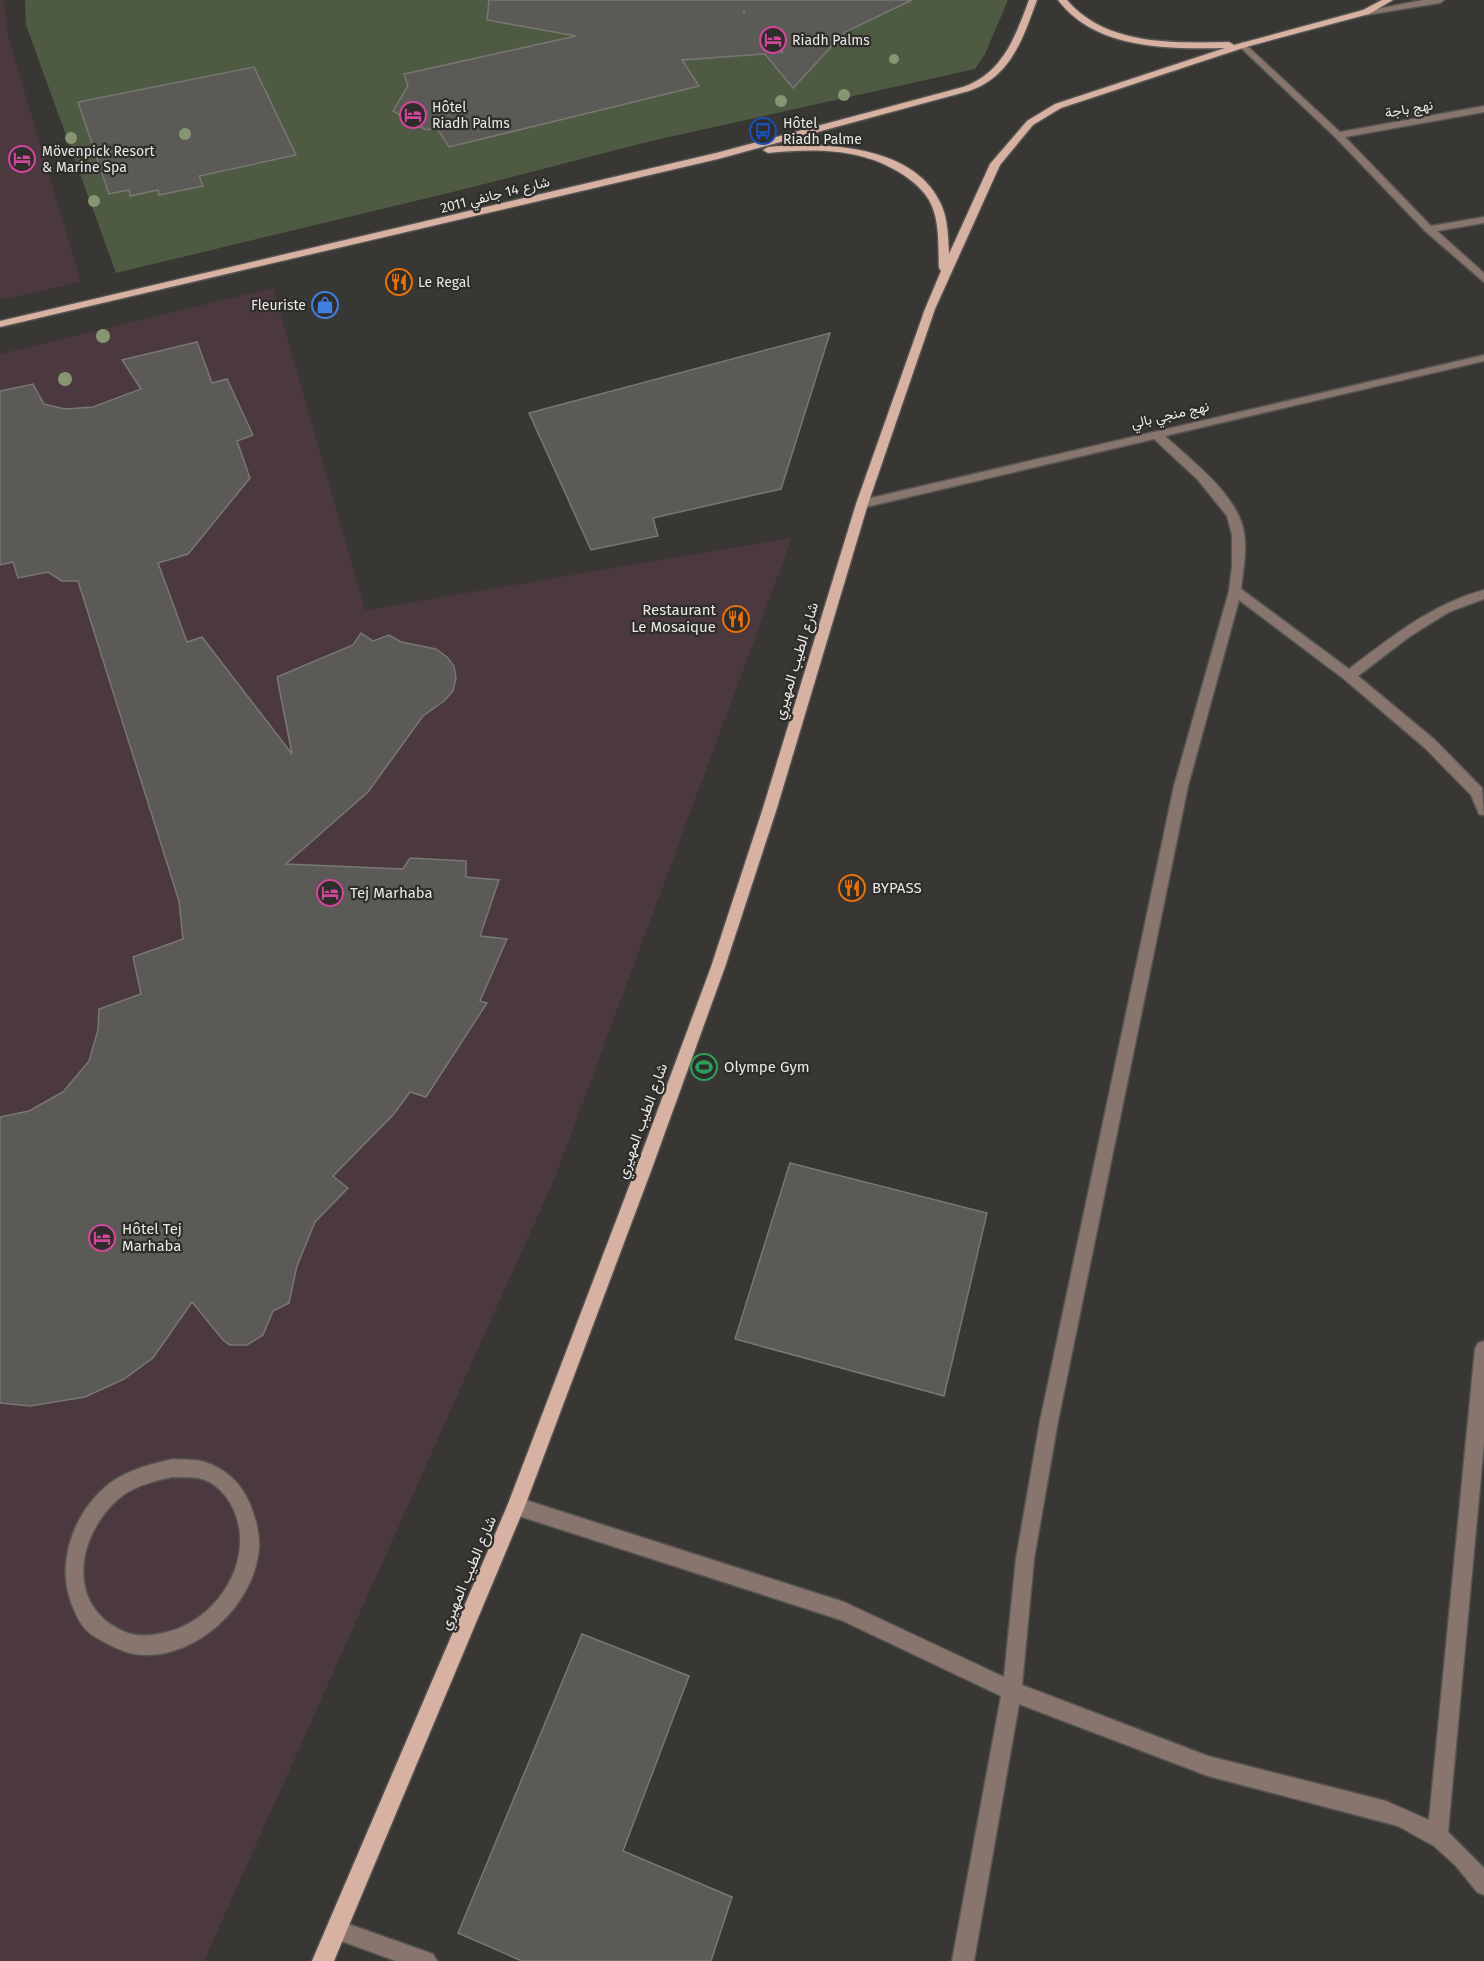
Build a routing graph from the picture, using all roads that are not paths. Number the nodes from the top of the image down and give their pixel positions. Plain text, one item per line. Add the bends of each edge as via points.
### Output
1 (1034, 0) edge
2 (1062, 0) edge
3 (1389, 0) edge
4 (1440, 0) edge
5 (1366, 12) junction
6 (1243, 45) junction
7 (1484, 109) edge
8 (1338, 135) junction
9 (718, 156) junction
10 (1484, 220) edge
11 (1429, 229) junction
12 (944, 274) junction
13 (1484, 279) edge
14 (0, 324) edge
15 (1484, 358) edge
16 (1156, 434) junction
17 (862, 504) junction
18 (1235, 591) junction
19 (1484, 594) edge
20 (1349, 676) junction
21 (1481, 792) edge
22 (1484, 810) edge
23 (1484, 1348) edge
24 (1477, 1479) edge
25 (232, 1488) joint
26 (516, 1506) junction
27 (1012, 1691) junction
28 (1438, 1836) junction
29 (1484, 1885) edge
30 (337, 1930) junction
31 (323, 1961) edge
32 (426, 1961) edge
33 (963, 1961) edge

1 - 9 main road, شارع 14 جانفي 2011 via 1014,48 992,76 975,86
2 - 6 main road via 1081,21 1122,37 1167,44
3 - 5 main road
4 - 5 street
5 - 6 main road
6 - 8 street
6 - 12 main road, شارع الطيب المهيري via 1058,106 1030,123 995,164
7 - 8 street, نهج باجة
8 - 11 street
9 - 12 main road via 801,146 832,147 885,160 924,186 938,207
9 - 14 main road, شارع 14 جانفي 2011
10 - 11 street
11 - 13 street
12 - 17 main road, شارع الطيب المهيري
15 - 16 street, نهج منجي بالي
16 - 17 street, نهج منجي بالي
16 - 18 street via 1220,497 1237,526 1239,559
17 - 26 main road, شارع الطيب المهيري via 718,966
18 - 20 street
18 - 27 street via 1180,786 1110,1119 1025,1559
19 - 20 street via 1445,609
20 - 21 street
21 - 22 street
23 - 24 street
24 - 28 street
25 - 25 street via 206,1471 173,1468 140,1475 109,1496 86,1526 74,1560 75,1594 90,1622 117,1640 151,1645 187,1636 219,1613 241,1582 251,1547 248,1515
26 - 27 street via 844,1611
26 - 30 main road, شارع الطيب المهيري
27 - 28 street via 1208,1766 1386,1810
27 - 33 street
28 - 29 street via 1466,1859
30 - 31 main road, شارع الطيب المهيري
30 - 32 street

